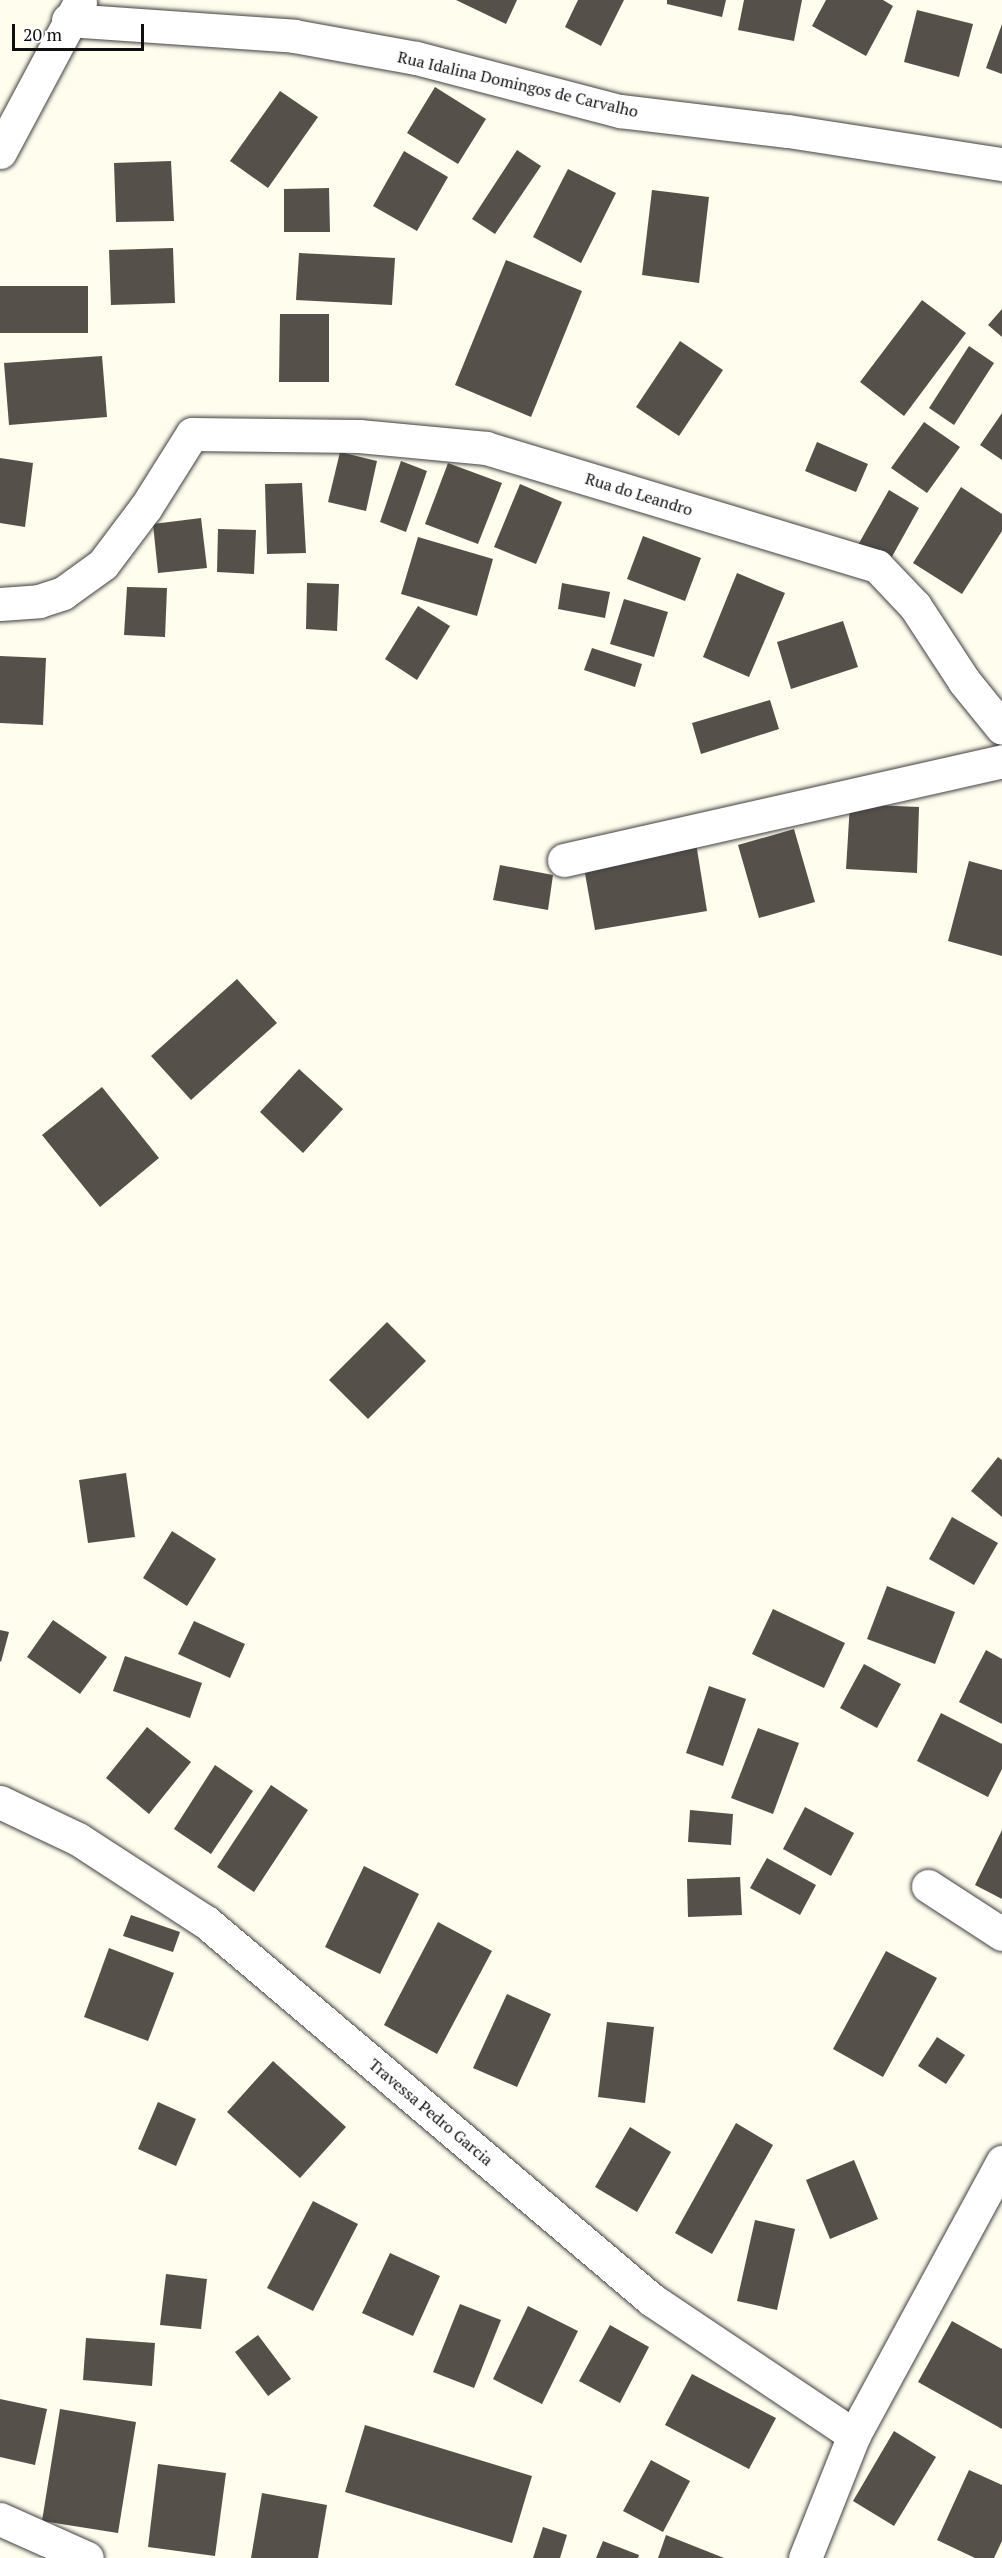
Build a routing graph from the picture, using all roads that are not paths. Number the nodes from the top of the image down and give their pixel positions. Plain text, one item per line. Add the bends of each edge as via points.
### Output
1 (75, 10) edge
2 (0, 152) edge
3 (1002, 164) edge
4 (0, 604) edge
5 (1002, 728) edge
6 (1002, 761) edge
7 (564, 860) dead end
8 (0, 1802) edge
9 (928, 1886) dead end
10 (1002, 1934) edge
11 (1002, 2162) edge
12 (854, 2435) junction
13 (0, 2519) edge
14 (87, 2558) edge
15 (805, 2558) edge

1 - 2 street
1 - 3 street, Rua Idalina Domingos de Carvalho via 294,36 416,58 620,111 788,131
4 - 5 street, Rua do Leandro via 39,601 63,593 103,564 146,507 192,434 359,436 486,448 877,566 915,606 964,681
6 - 7 street
8 - 12 street, Travessa Pedro Garcia via 78,1839 206,1922 652,2300
9 - 10 street
11 - 12 street
12 - 15 street
13 - 14 street

